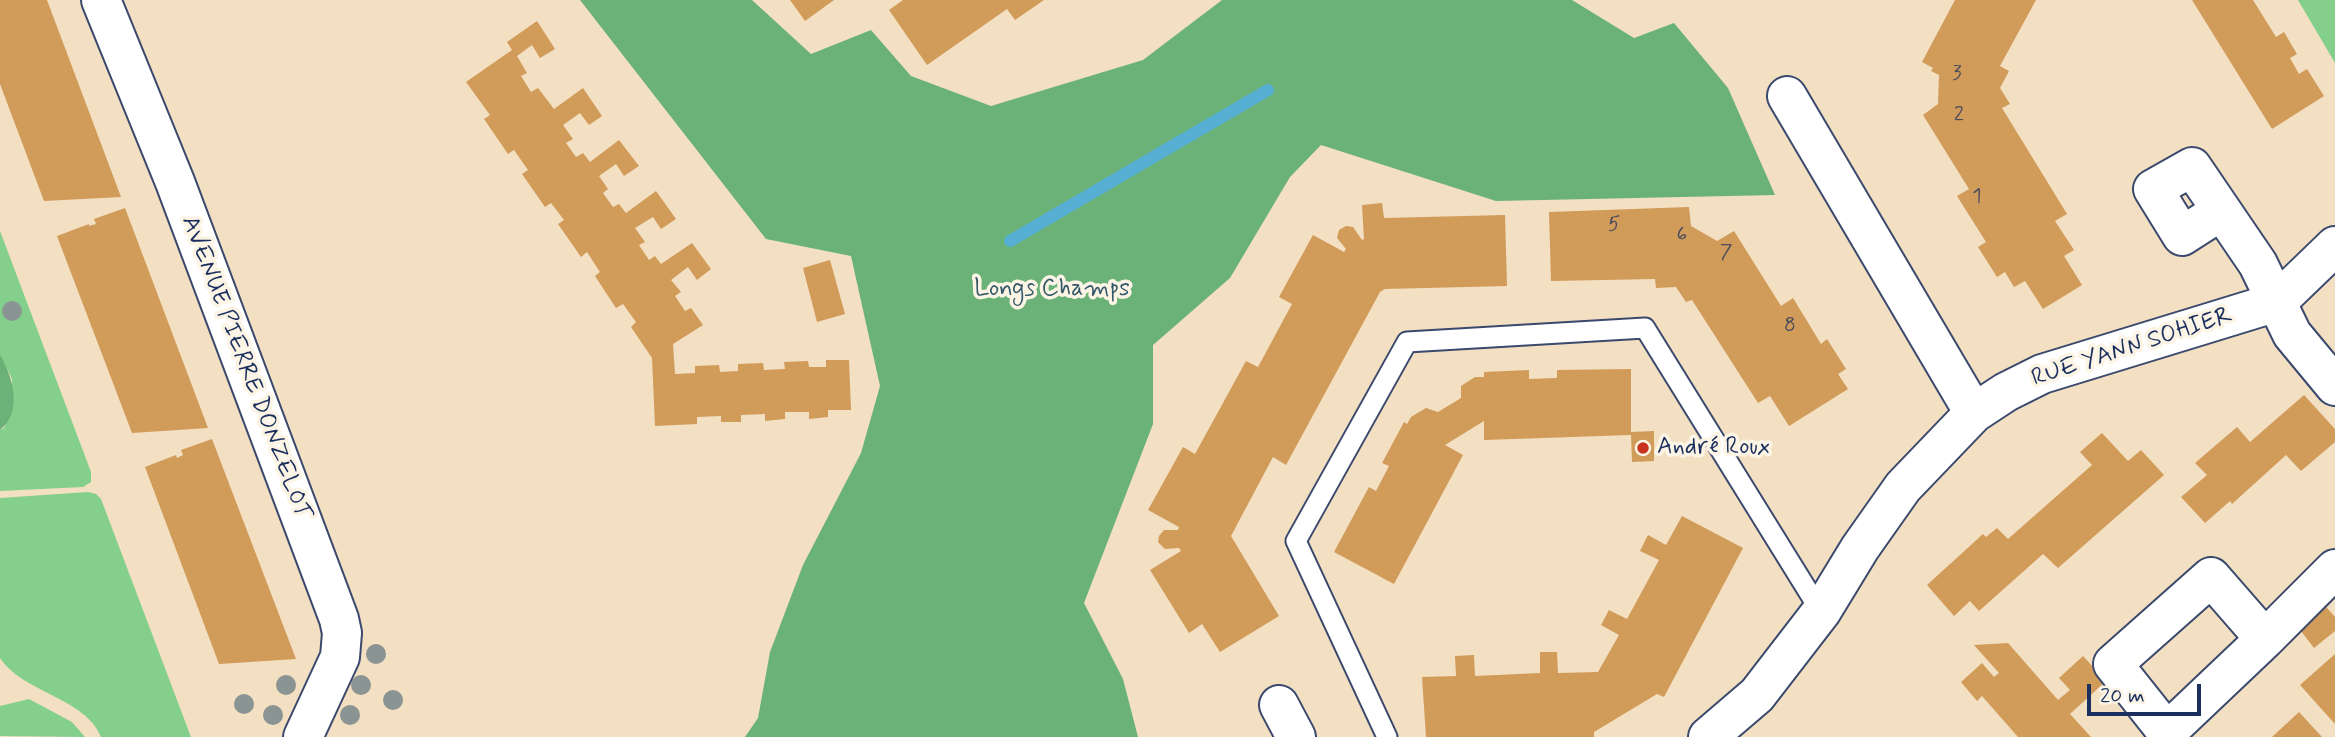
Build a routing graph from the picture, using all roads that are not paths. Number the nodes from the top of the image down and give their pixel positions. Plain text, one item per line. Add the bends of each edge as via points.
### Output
1 (101, 0) edge
2 (1787, 96) dead end
3 (2221, 211) dead end
4 (2335, 246) edge
5 (2277, 302) junction
6 (2335, 386) edge
7 (1975, 413) junction
8 (2335, 569) edge
9 (1821, 612) junction
10 (2265, 639) dead end
11 (303, 737) edge
12 (1387, 737) edge
13 (1708, 737) edge

1 - 11 street, AVENUE PIERRE DONZELOT via 175,182 339,619 340,657
2 - 7 street
3 - 5 street via 2258,264
4 - 5 street, RUE YANN SOHIER
5 - 6 street via 2291,334
5 - 7 street, RUE YANN SOHIER via 2042,374
7 - 9 street, RUE YANN SOHIER via 1903,487
8 - 10 street
9 - 12 lane via 1645,328 1407,342 1297,541
9 - 13 street, RUE YANN SOHIER via 1757,695

